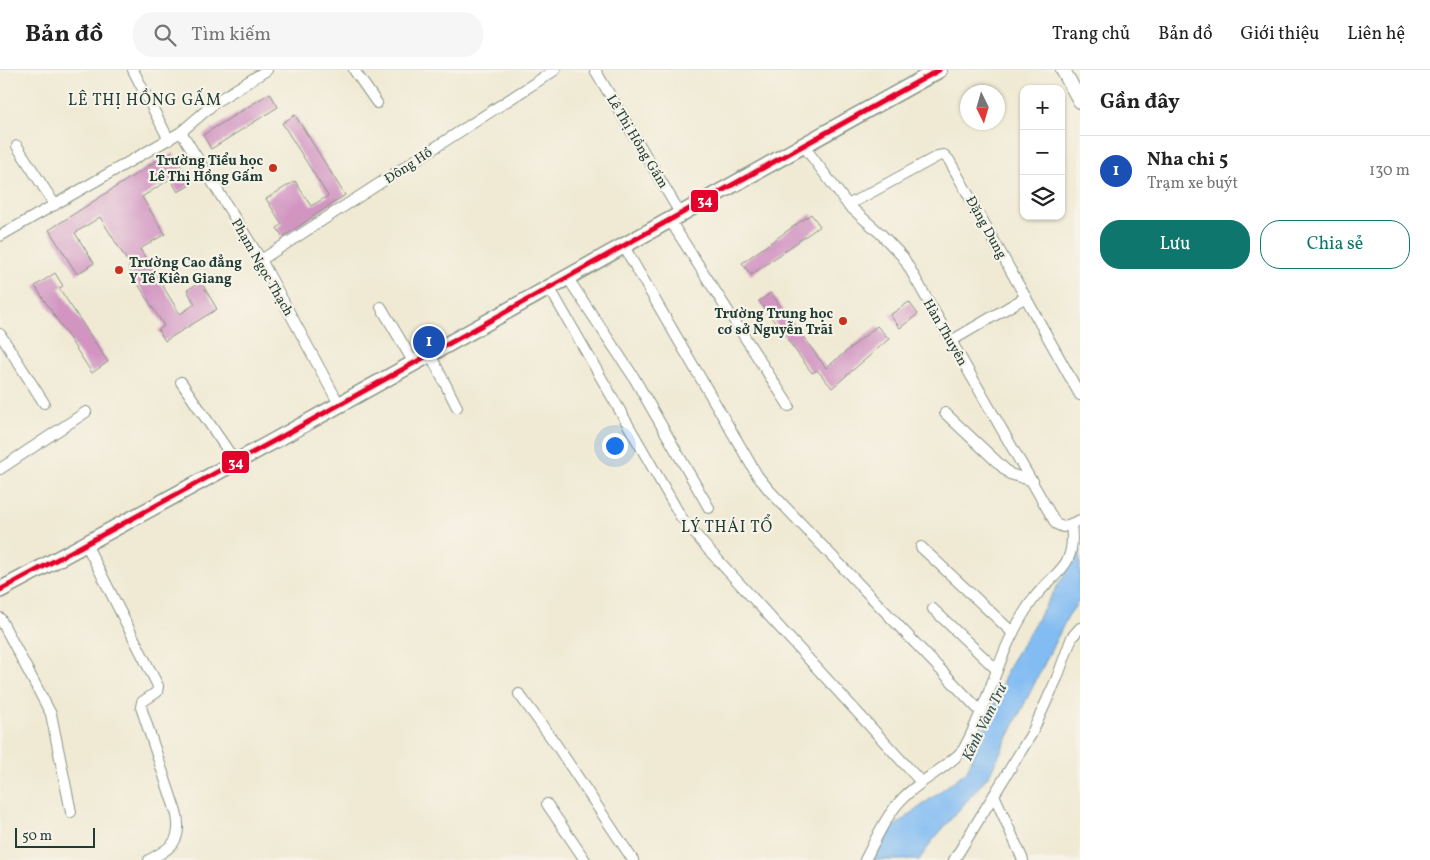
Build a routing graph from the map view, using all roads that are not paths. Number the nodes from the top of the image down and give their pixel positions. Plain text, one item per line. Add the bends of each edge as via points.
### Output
1 (134, 70) edge
2 (267, 70) edge
3 (354, 70) edge
4 (555, 70) edge
5 (595, 70) edge
6 (939, 70) edge
7 (1063, 70) edge
8 (1080, 101) edge
9 (377, 103) dead end
10 (182, 132) junction
11 (169, 140) junction
12 (803, 145) junction
13 (17, 146) dead end
14 (55, 205) junction
15 (848, 205) junction
16 (675, 216) junction
17 (0, 236) edge
18 (623, 245) junction
19 (261, 260) junction
20 (566, 278) junction
21 (549, 287) junction
22 (1026, 297) junction
23 (381, 307) dead end
24 (0, 334) edge
25 (951, 341) junction
26 (430, 354) junction
27 (414, 363) junction
28 (181, 382) dead end
29 (1080, 395) edge
30 (44, 403) dead end
31 (339, 404) junction
32 (788, 406) dead end
33 (458, 407) dead end
34 (86, 412) dead end
35 (945, 413) dead end
36 (235, 462) junction
37 (0, 469) edge
38 (1033, 482) junction
39 (710, 508) dead end
40 (1075, 522) edge
41 (86, 544) junction
42 (922, 546) dead end
43 (0, 590) edge
44 (932, 609) dead end
45 (0, 618) edge
46 (1080, 628) edge
47 (1013, 633) junction
48 (997, 670) junction
49 (518, 694) dead end
50 (981, 712) junction
51 (922, 782) junction
52 (995, 797) junction
53 (547, 804) dead end
54 (70, 812) dead end
55 (156, 858) edge
56 (585, 860) edge
57 (633, 860) edge
58 (865, 860) edge
59 (954, 860) edge
60 (1023, 860) edge

1 - 11 street
2 - 10 street via 217,101
3 - 9 street
4 - 19 street, Đông Hồ
5 - 16 street, Lê Thị Hồng Gấm
6 - 12 main road
7 - 8 street
10 - 11 street
10 - 19 street, Phạm Ngọc Thạch
11 - 14 street
12 - 15 street, Hàn Thuyên
12 - 16 main road
13 - 14 street
14 - 17 street
15 - 22 street, Đặng Dung via 944,155
15 - 25 street, Hàn Thuyên via 903,257
16 - 18 main road
16 - 32 street, Lê Thị Hồng Gấm
18 - 20 main road
18 - 50 street via 763,482
19 - 31 street, Phạm Ngọc Thạch
20 - 21 main road
20 - 39 street via 633,376
21 - 26 main road
21 - 51 street via 682,517
22 - 25 street
22 - 29 street, Đặng Dung
23 - 27 street
24 - 30 street
25 - 38 street, Hàn Thuyên
26 - 27 main road
26 - 33 street
27 - 31 main road
28 - 36 street
31 - 36 main road
34 - 37 street
35 - 38 street via 1010,474
36 - 41 main road
38 - 40 street, Hàn Thuyên via 1056,524 1063,526
40 - 47 street via 1067,563 1031,602
41 - 43 main road
41 - 55 street via 158,686 157,692 142,702 141,708 180,830 176,840
42 - 47 street
44 - 48 street
45 - 54 street via 51,714
46 - 52 street via 1072,637 1032,733
47 - 48 street
48 - 50 street
49 - 57 street via 555,743
50 - 51 street via 963,750
51 - 58 street via 902,798 888,816
52 - 59 street
52 - 60 street
53 - 56 street

